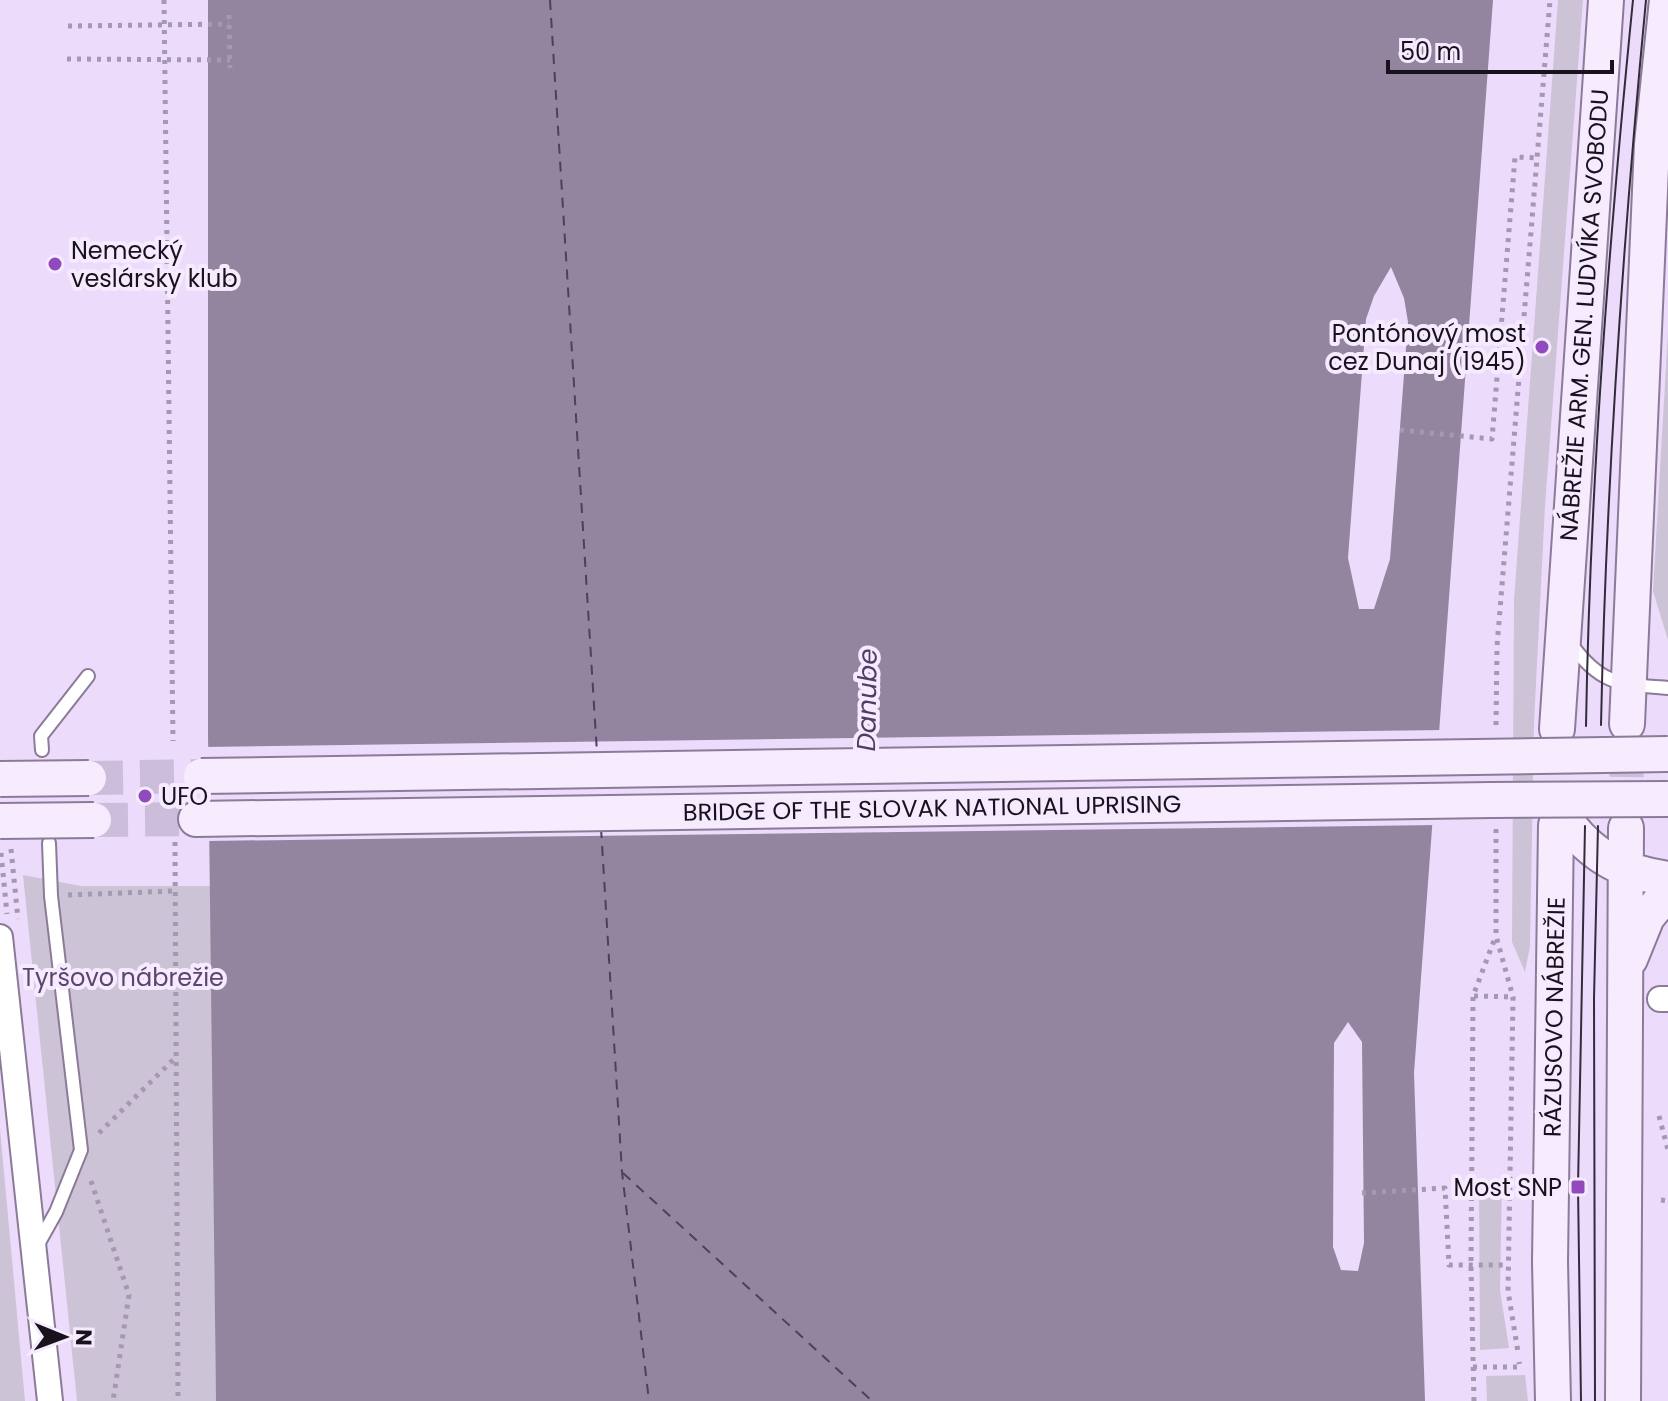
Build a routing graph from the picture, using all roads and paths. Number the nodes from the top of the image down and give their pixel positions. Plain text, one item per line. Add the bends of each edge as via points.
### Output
1 (164, 0) edge
2 (1550, 0) edge
3 (1606, 0) edge
4 (1667, 0) edge
5 (229, 15) dead end
6 (229, 24) junction
7 (164, 25) junction
8 (68, 26) dead end
9 (67, 59) dead end
10 (165, 59) junction
11 (230, 60) junction
12 (230, 68) dead end
13 (1660, 136) edge
14 (1539, 158) junction
15 (1400, 430) dead end
16 (1562, 631) junction
17 (88, 676) dead end
18 (1628, 685) junction
19 (1668, 688) edge
20 (1627, 724) tunnel mouth
21 (1496, 729) dead end
22 (1557, 729) tunnel mouth
23 (173, 741) dead end
24 (42, 750) dead end
25 (1668, 754) edge
26 (201, 776) tunnel mouth
27 (89, 778) tunnel mouth
28 (0, 779) edge
29 (1668, 799) edge
30 (94, 820) tunnel mouth
31 (0, 821) edge
32 (1496, 824) dead end
33 (1626, 828) tunnel mouth
34 (186, 830) joint
35 (49, 843) dead end
36 (1625, 868) junction
37 (1668, 879) edge
38 (175, 891) junction
39 (1668, 892) edge
40 (51, 896) junction
41 (1496, 936) junction
42 (0, 937) edge
43 (1624, 978) junction
44 (1473, 996) junction
45 (1513, 997) junction
46 (176, 1057) junction
47 (1659, 1116) dead end
48 (81, 1150) junction
49 (1668, 1150) edge
50 (1362, 1193) dead end
51 (1661, 1200) dead end
52 (1668, 1201) edge
53 (34, 1252) junction
54 (1508, 1265) junction
55 (1471, 1267) junction
56 (1473, 1367) junction
57 (1555, 1396) edge
58 (50, 1401) edge
59 (113, 1401) edge
60 (178, 1401) edge
61 (1474, 1401) edge
62 (1623, 1401) edge

1 - 7 path
2 - 14 path
3 - 16 main road, NÁBREŽIE ARM. GEN. LUDVÍKA SVOBODU
4 - 13 main road
5 - 6 path
6 - 7 path
6 - 11 path
7 - 8 path
7 - 10 path
9 - 10 path
10 - 11 path
10 - 23 path
11 - 12 path
13 - 18 main road
14 - 15 path via 1515,157 1492,439
14 - 21 path via 1497,646
16 - 18 lane via 1587,665
16 - 22 main road
17 - 24 lane via 41,736
18 - 19 lane
18 - 20 main road
25 - 26 main road, BRIDGE OF THE SLOVAK NATIONAL UPRISING, bridge
27 - 28 main road, bridge
29 - 34 main road, BRIDGE OF THE SLOVAK NATIONAL UPRISING, bridge
30 - 31 main road, bridge
32 - 41 path
33 - 36 main road
34 - 38 path
35 - 40 lane
36 - 37 main road
36 - 43 main road
36 - 57 main road, RÁZUSOVO NÁBREŽIE via 1597,855 1563,825 1550,1262
38 - 40 path
38 - 46 path
39 - 43 main road via 1647,917
40 - 48 lane
41 - 44 path
41 - 45 path
42 - 53 street
43 - 62 main road
44 - 45 path
44 - 55 path
45 - 54 path
46 - 48 path
46 - 60 path
47 - 49 path
48 - 53 lane
48 - 59 path via 129,1295
50 - 55 path via 1445,1188 1449,1265
51 - 52 path
53 - 58 street
54 - 55 path
54 - 56 path via 1520,1367
55 - 56 path
56 - 61 path

